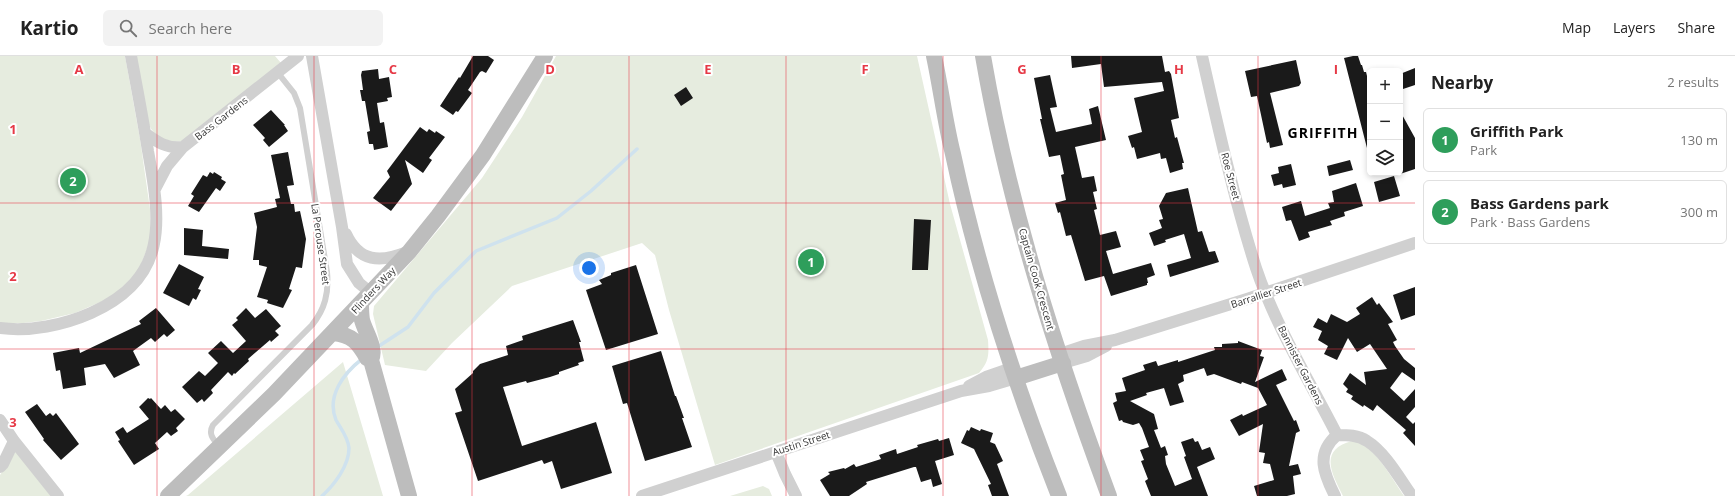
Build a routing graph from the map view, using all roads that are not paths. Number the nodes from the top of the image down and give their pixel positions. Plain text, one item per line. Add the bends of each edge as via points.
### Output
1 (131, 56) edge
2 (298, 56) edge
3 (312, 56) edge
4 (545, 56) edge
5 (934, 56) edge
6 (983, 56) edge
7 (1202, 56) edge
8 (278, 73) junction
9 (145, 133) junction
10 (183, 147) junction
11 (155, 189) junction
12 (342, 227) junction
13 (1415, 243) edge
14 (408, 252) junction
15 (1267, 293) junction
16 (366, 298) junction
17 (0, 328) edge
18 (333, 333) junction
19 (370, 356) junction
20 (1061, 358) junction
21 (1014, 373) junction
22 (0, 420) edge
23 (1337, 435) junction
24 (14, 441) junction
25 (220, 447) junction
26 (776, 452) junction
27 (0, 467) edge
28 (656, 494) edge
29 (58, 496) edge
30 (168, 496) edge
31 (409, 496) edge
32 (642, 496) edge
33 (796, 496) edge
34 (1059, 496) edge
35 (1109, 496) edge
36 (1335, 496) edge
37 (1412, 496) edge

1 - 9 street
2 - 8 street, Bass Gardens
3 - 12 street
4 - 14 main road, Flinders Way via 483,155
5 - 21 main road via 952,154 971,230
6 - 20 main road, Captain Cook Crescent via 1011,187 1043,304
7 - 15 street, Roe Street via 1222,143 1257,269
8 - 10 street, Bass Gardens
8 - 25 lane, La Perouse Street via 294,93 300,108 326,265 328,293 323,310 312,326 213,425 212,438
9 - 10 street via 161,144
9 - 11 street
10 - 11 street, Bass Gardens via 167,166
11 - 17 street via 157,223 154,246 148,263 133,285 111,304 80,318 52,325
12 - 14 street via 359,253 370,258 391,259
12 - 16 street via 347,264
13 - 15 street, Barrallier Street
14 - 16 main road, Flinders Way
15 - 20 street, Barrallier Street via 1115,340 1087,356
15 - 23 street, Bannister Gardens via 1281,327
16 - 18 main road, Flinders Way
16 - 19 main road via 362,319
18 - 19 main road via 354,339
18 - 25 main road, Flinders Way
19 - 31 main road
20 - 21 main road
20 - 35 main road, Captain Cook Crescent
21 - 26 street, Austin Street via 989,386 961,391
21 - 34 main road
22 - 24 street
23 - 36 street via 1325,450 1323,466
23 - 37 street via 1351,435 1366,440 1375,447
24 - 27 street
24 - 29 street
25 - 30 main road, Flinders Way
26 - 28 street, Austin Street
26 - 33 street
28 - 32 street, Austin Street

